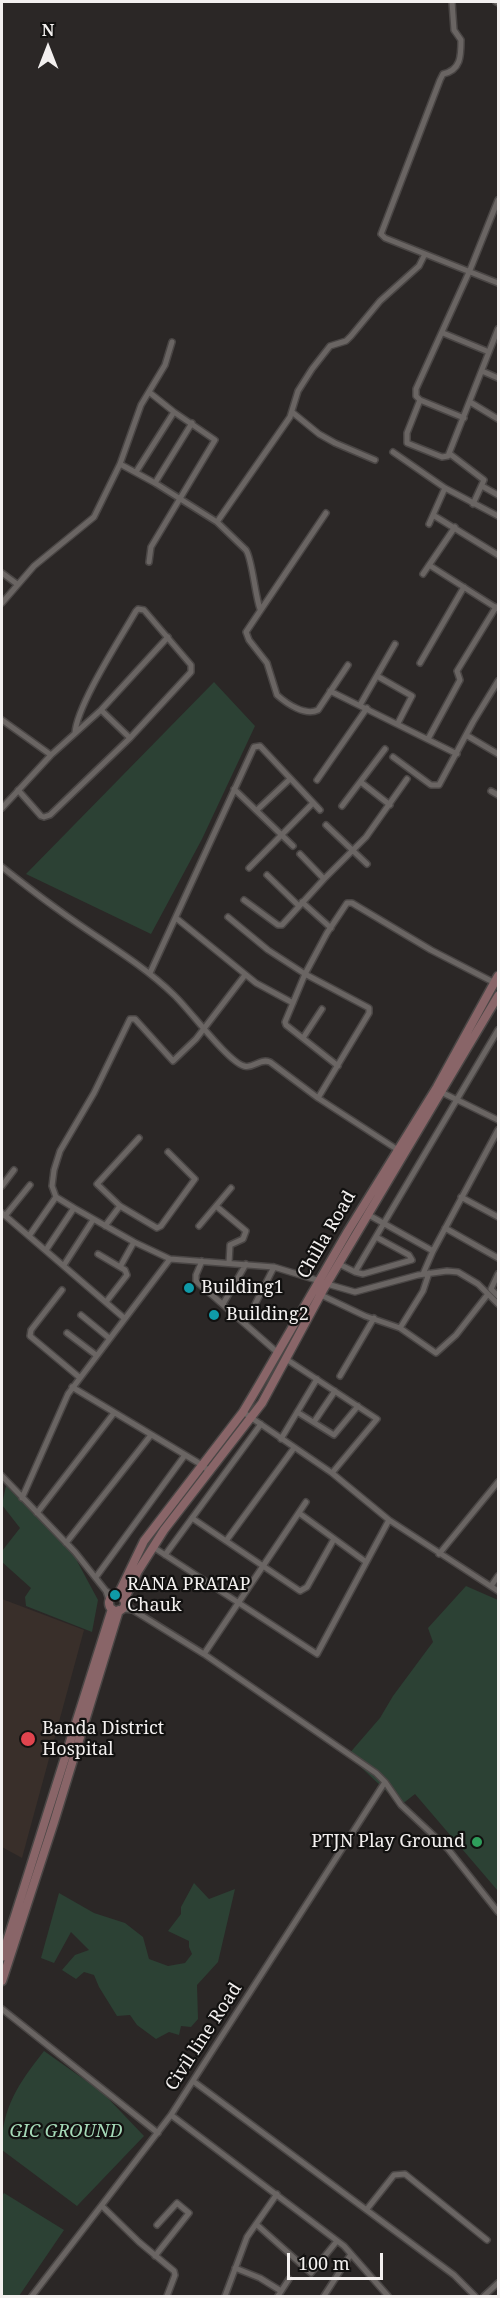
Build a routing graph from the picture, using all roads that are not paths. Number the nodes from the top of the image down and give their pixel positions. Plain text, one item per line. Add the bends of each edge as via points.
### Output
1 (452, 2) edge
2 (498, 200) edge
3 (425, 254) junction
4 (470, 270) junction
5 (498, 283) edge
6 (498, 329) edge
7 (443, 333) junction
8 (172, 342) dead end
9 (489, 352) junction
10 (482, 371) junction
11 (498, 378) edge
12 (148, 392) junction
13 (420, 400) junction
14 (470, 402) junction
15 (174, 412) junction
16 (292, 412) junction
17 (464, 418) junction
18 (498, 419) edge
19 (192, 423) junction
20 (393, 452) dead end
21 (450, 454) junction
22 (375, 460) dead end
23 (120, 464) junction
24 (136, 472) junction
25 (155, 483) junction
26 (482, 486) junction
27 (445, 488) junction
28 (498, 495) edge
29 (179, 499) junction
30 (473, 504) junction
31 (326, 513) dead end
32 (433, 515) junction
33 (498, 516) edge
34 (217, 522) junction
35 (429, 524) dead end
36 (454, 527) junction
37 (498, 555) edge
38 (149, 562) dead end
39 (429, 565) junction
40 (2, 573) edge
41 (423, 574) dead end
42 (17, 584) junction
43 (464, 587) junction
44 (2, 603) edge
45 (497, 608) edge
46 (260, 609) junction
47 (168, 637) junction
48 (395, 644) dead end
49 (420, 663) dead end
50 (348, 665) dead end
51 (376, 676) junction
52 (498, 681) edge
53 (330, 691) junction
54 (360, 705) junction
55 (367, 708) junction
56 (101, 710) junction
57 (2, 720) edge
58 (398, 723) junction
59 (75, 734) junction
60 (466, 735) junction
61 (130, 738) junction
62 (428, 738) junction
63 (385, 749) dead end
64 (457, 754) junction
65 (498, 754) edge
66 (51, 755) junction
67 (393, 757) dead end
68 (290, 779) junction
69 (407, 779) dead end
70 (317, 780) dead end
71 (362, 783) junction
72 (234, 789) junction
73 (18, 790) junction
74 (491, 791) dead end
75 (498, 795) edge
76 (314, 803) junction
77 (390, 805) junction
78 (342, 806) dead end
79 (2, 808) edge
80 (257, 810) junction
81 (320, 810) dead end
82 (326, 825) dead end
83 (282, 835) junction
84 (293, 846) dead end
85 (352, 851) junction
86 (300, 854) dead end
87 (367, 864) dead end
88 (2, 867) edge
89 (249, 868) dead end
90 (267, 875) dead end
91 (324, 879) junction
92 (244, 900) dead end
93 (300, 904) junction
94 (228, 917) dead end
95 (176, 918) junction
96 (331, 928) junction
97 (150, 973) junction
98 (305, 974) junction
99 (244, 975) junction
100 (496, 979) edge
101 (498, 996) edge
102 (293, 1003) junction
103 (322, 1010) dead end
104 (203, 1028) junction
105 (498, 1030) edge
106 (303, 1038) junction
107 (338, 1066) junction
108 (439, 1091) junction
109 (318, 1098) junction
110 (456, 1100) junction
111 (498, 1120) edge
112 (498, 1130) edge
113 (412, 1135) junction
114 (139, 1138) dead end
115 (398, 1150) junction
116 (168, 1152) dead end
117 (14, 1170) dead end
118 (2, 1185) edge
119 (30, 1185) dead end
120 (231, 1188) dead end
121 (56, 1197) junction
122 (461, 1197) junction
123 (120, 1206) junction
124 (216, 1206) junction
125 (498, 1207) edge
126 (74, 1208) junction
127 (365, 1212) junction
128 (3, 1214) edge
129 (496, 1216) edge
130 (93, 1220) junction
131 (383, 1224) junction
132 (105, 1226) junction
133 (199, 1226) dead end
134 (445, 1228) junction
135 (29, 1236) junction
136 (376, 1236) junction
137 (134, 1242) junction
138 (46, 1250) junction
139 (433, 1251) junction
140 (98, 1254) dead end
141 (498, 1258) edge
142 (170, 1259) junction
143 (202, 1261) junction
144 (229, 1263) junction
145 (339, 1263) junction
146 (246, 1264) junction
147 (64, 1265) junction
148 (120, 1267) junction
149 (274, 1267) junction
150 (355, 1272) junction
151 (426, 1274) junction
152 (498, 1274) edge
153 (323, 1283) junction
154 (62, 1290) dead end
155 (488, 1294) junction
156 (321, 1295) junction
157 (498, 1296) edge
158 (106, 1302) junction
159 (223, 1304) junction
160 (498, 1304) edge
161 (81, 1315) dead end
162 (124, 1318) junction
163 (374, 1318) junction
164 (245, 1324) junction
165 (400, 1328) junction
166 (67, 1333) dead end
167 (109, 1338) junction
168 (96, 1355) junction
169 (282, 1356) junction
170 (340, 1376) dead end
171 (79, 1377) junction
172 (316, 1379) junction
173 (72, 1387) junction
174 (335, 1390) junction
175 (358, 1406) junction
176 (243, 1412) junction
177 (297, 1412) junction
178 (114, 1413) junction
179 (252, 1418) junction
180 (314, 1422) junction
181 (261, 1424) junction
182 (151, 1435) junction
183 (281, 1439) junction
184 (294, 1448) junction
185 (185, 1455) junction
186 (202, 1465) junction
187 (210, 1472) junction
188 (332, 1473) junction
189 (2, 1476) edge
190 (498, 1482) edge
191 (22, 1498) junction
192 (306, 1502) dead end
193 (37, 1513) junction
194 (299, 1514) junction
195 (192, 1518) junction
196 (389, 1520) junction
197 (334, 1539) junction
198 (226, 1541) junction
199 (66, 1544) junction
200 (153, 1547) junction
201 (439, 1554) junction
202 (165, 1555) junction
203 (366, 1562) junction
204 (263, 1566) junction
205 (498, 1576) edge
206 (96, 1577) junction
207 (491, 1586) junction
208 (498, 1591) edge
209 (116, 1601) junction
210 (238, 1603) junction
211 (204, 1654) junction
212 (69, 1758) junction
213 (385, 1782) junction
214 (498, 1912) edge
215 (2, 1957) edge
216 (2, 1981) edge
217 (2, 2009) edge
218 (193, 2081) junction
219 (171, 2115) junction
220 (158, 2133) junction
221 (277, 2194) junction
222 (102, 2206) junction
223 (367, 2209) junction
224 (256, 2224) junction
225 (157, 2225) dead end
226 (487, 2240) dead end
227 (337, 2241) junction
228 (351, 2254) junction
229 (155, 2256) junction
230 (235, 2268) junction
231 (289, 2279) dead end
232 (498, 2283) edge
233 (280, 2294) edge
234 (35, 2295) edge
235 (167, 2296) edge
236 (225, 2296) edge
237 (324, 2296) edge
238 (388, 2296) edge
239 (475, 2296) edge
240 (484, 2296) edge

1 - 3 street via 454,30 461,40 457,67 441,76 381,234
2 - 4 street
3 - 4 street
3 - 16 street via 419,266 380,301 346,341 330,346 298,390
4 - 5 street
4 - 7 street
6 - 9 street
7 - 9 street
7 - 13 street via 416,389
8 - 12 street via 165,365
9 - 10 street
10 - 11 street
10 - 14 street
12 - 15 street
12 - 23 street
13 - 17 street
13 - 21 street via 407,443 442,457
14 - 17 street
14 - 18 street
15 - 19 street
15 - 24 street
16 - 22 street via 319,434
16 - 34 street
17 - 21 street
19 - 25 street
19 - 29 street via 215,440
20 - 27 street
21 - 26 street via 483,478
23 - 24 street
23 - 42 street via 94,517
24 - 25 street
25 - 29 street
26 - 28 street
26 - 30 street
27 - 30 street
27 - 32 street
29 - 34 street
29 - 38 street via 151,547
30 - 33 street
31 - 46 street
32 - 35 street
32 - 36 street
34 - 46 street via 250,555
36 - 37 street
36 - 39 street
39 - 41 street
39 - 43 street
40 - 42 street
42 - 44 street
43 - 45 street
43 - 49 street
45 - 62 street via 457,671 460,680
46 - 53 street via 246,636 267,663 277,695 284,702 311,712 318,710
47 - 56 street
47 - 59 street via 144,610 138,609 79,714
47 - 61 street via 191,665 191,672
48 - 51 street
50 - 53 street
51 - 54 street
51 - 58 street via 412,696
52 - 60 street
53 - 54 street
54 - 55 street
55 - 58 street
55 - 70 street
56 - 59 street
56 - 61 street
57 - 66 street
58 - 62 street
59 - 66 street
60 - 64 street
60 - 65 street
61 - 73 street via 48,817 41,816
62 - 64 street
63 - 71 street
64 - 67 street via 437,786
66 - 73 street
68 - 72 street via 260,746 255,746
68 - 76 street
68 - 80 street
69 - 77 street
71 - 77 street
71 - 78 street
72 - 80 street
72 - 95 street
73 - 79 street
74 - 75 street
76 - 81 street
76 - 83 street
77 - 85 street
80 - 83 street
82 - 85 street
83 - 84 street
83 - 89 street
85 - 87 street
85 - 91 street
86 - 91 street
88 - 97 street
90 - 93 street
91 - 93 street
92 - 93 street via 281,926
93 - 96 street
94 - 98 street
95 - 97 street
95 - 99 street
96 - 98 street
96 - 100 street via 350,903 431,950
97 - 104 street
98 - 102 street
98 - 107 street via 369,1008
99 - 102 street
99 - 104 street
100 - 108 main road, Chilla Road
101 - 108 main road
102 - 106 street via 285,1022
103 - 106 street
104 - 109 street via 242,1065 270,1062
104 - 121 street via 174,1061 135,1019 130,1019 60,1151 52,1186
105 - 110 street
106 - 107 street
107 - 109 street
108 - 110 street
108 - 113 main road, Chilla Road
109 - 115 street
110 - 111 street
110 - 131 street
112 - 122 street
113 - 115 main road, Chilla Road
113 - 127 main road
114 - 123 street via 97,1184
115 - 127 main road, Chilla Road
116 - 123 street via 195,1179 161,1226 154,1227
117 - 118 street
119 - 128 street
120 - 124 street
121 - 126 street
121 - 135 street
122 - 129 street
122 - 134 street
123 - 132 street
124 - 133 street
124 - 144 street via 246,1231 243,1239 230,1245
125 - 129 street
126 - 130 street
126 - 138 street
127 - 131 street
127 - 145 main road
127 - 153 main road, Chilla Road
128 - 135 street
130 - 132 street
130 - 147 street
131 - 136 street
131 - 139 street
132 - 137 street
134 - 139 street
134 - 141 street
135 - 138 street
136 - 150 street
136 - 150 street via 411,1260 363,1274
137 - 142 street
137 - 148 street
138 - 147 street
139 - 151 street
140 - 148 street
142 - 143 street
142 - 162 street
143 - 144 street
143 - 159 street via 196,1281
144 - 146 street
145 - 150 street
145 - 153 main road
146 - 149 street
146 - 159 street
147 - 158 street
148 - 158 street via 127,1272 126,1278
149 - 153 street
149 - 164 street
151 - 153 street via 356,1292
151 - 155 street via 458,1272
151 - 165 street via 423,1291
152 - 157 street via 492,1289
153 - 156 main road
153 - 169 main road, Chilla Road
154 - 171 street via 30,1336
155 - 160 street
155 - 165 street via 438,1353
156 - 163 street
156 - 169 main road
158 - 162 street
159 - 164 street
161 - 167 street
162 - 167 street
163 - 165 street
163 - 170 street
164 - 169 street
166 - 168 street
167 - 168 street
168 - 171 street
169 - 172 street
169 - 176 main road, Chilla Road
169 - 179 main road
171 - 173 street
172 - 174 street
172 - 177 street
173 - 178 street
173 - 191 street
174 - 175 street
174 - 180 street
175 - 180 street via 336,1434
175 - 188 street via 377,1421
176 - 179 street
176 - 186 main road, Chilla Road
177 - 180 street
177 - 183 street
178 - 182 street
178 - 193 street
179 - 181 street
179 - 187 main road
181 - 183 street
181 - 195 street
182 - 185 street
182 - 199 street
183 - 184 street
184 - 188 street
184 - 198 street
185 - 186 street
185 - 206 street
186 - 187 street
186 - 209 main road, Chilla Road via 144,1541
187 - 200 main road
188 - 196 street
189 - 191 street
190 - 201 street
191 - 193 street
192 - 194 street
193 - 199 street
194 - 197 street
194 - 204 street
195 - 198 street
195 - 202 street
196 - 201 street
196 - 203 street
197 - 203 street
197 - 204 street via 304,1590 296,1589
198 - 204 street
199 - 206 street
200 - 202 street
200 - 209 main road
201 - 207 street
202 - 210 street
203 - 210 street via 317,1654
204 - 210 street
205 - 207 street
206 - 209 street
207 - 208 street
209 - 211 street
209 - 212 main road
210 - 211 street
211 - 213 street
212 - 215 main road
212 - 216 main road
213 - 214 street via 401,1805 448,1849
213 - 218 street, Civil line Road
217 - 220 street
218 - 219 street, Civil line Road
218 - 223 street
219 - 220 street, Civil line Road
219 - 221 street
220 - 222 street, Civil line Road
221 - 224 street
221 - 227 street
222 - 229 street
222 - 234 street, Civil line Road
223 - 226 street via 394,2175 405,2174
223 - 239 street via 459,2278
224 - 227 street via 311,2273
224 - 230 street
225 - 229 street via 177,2203 189,2213
227 - 228 street
228 - 237 street
228 - 238 street
229 - 235 street via 175,2273
230 - 233 street via 260,2278
230 - 236 street
231 - 233 street
232 - 240 street

